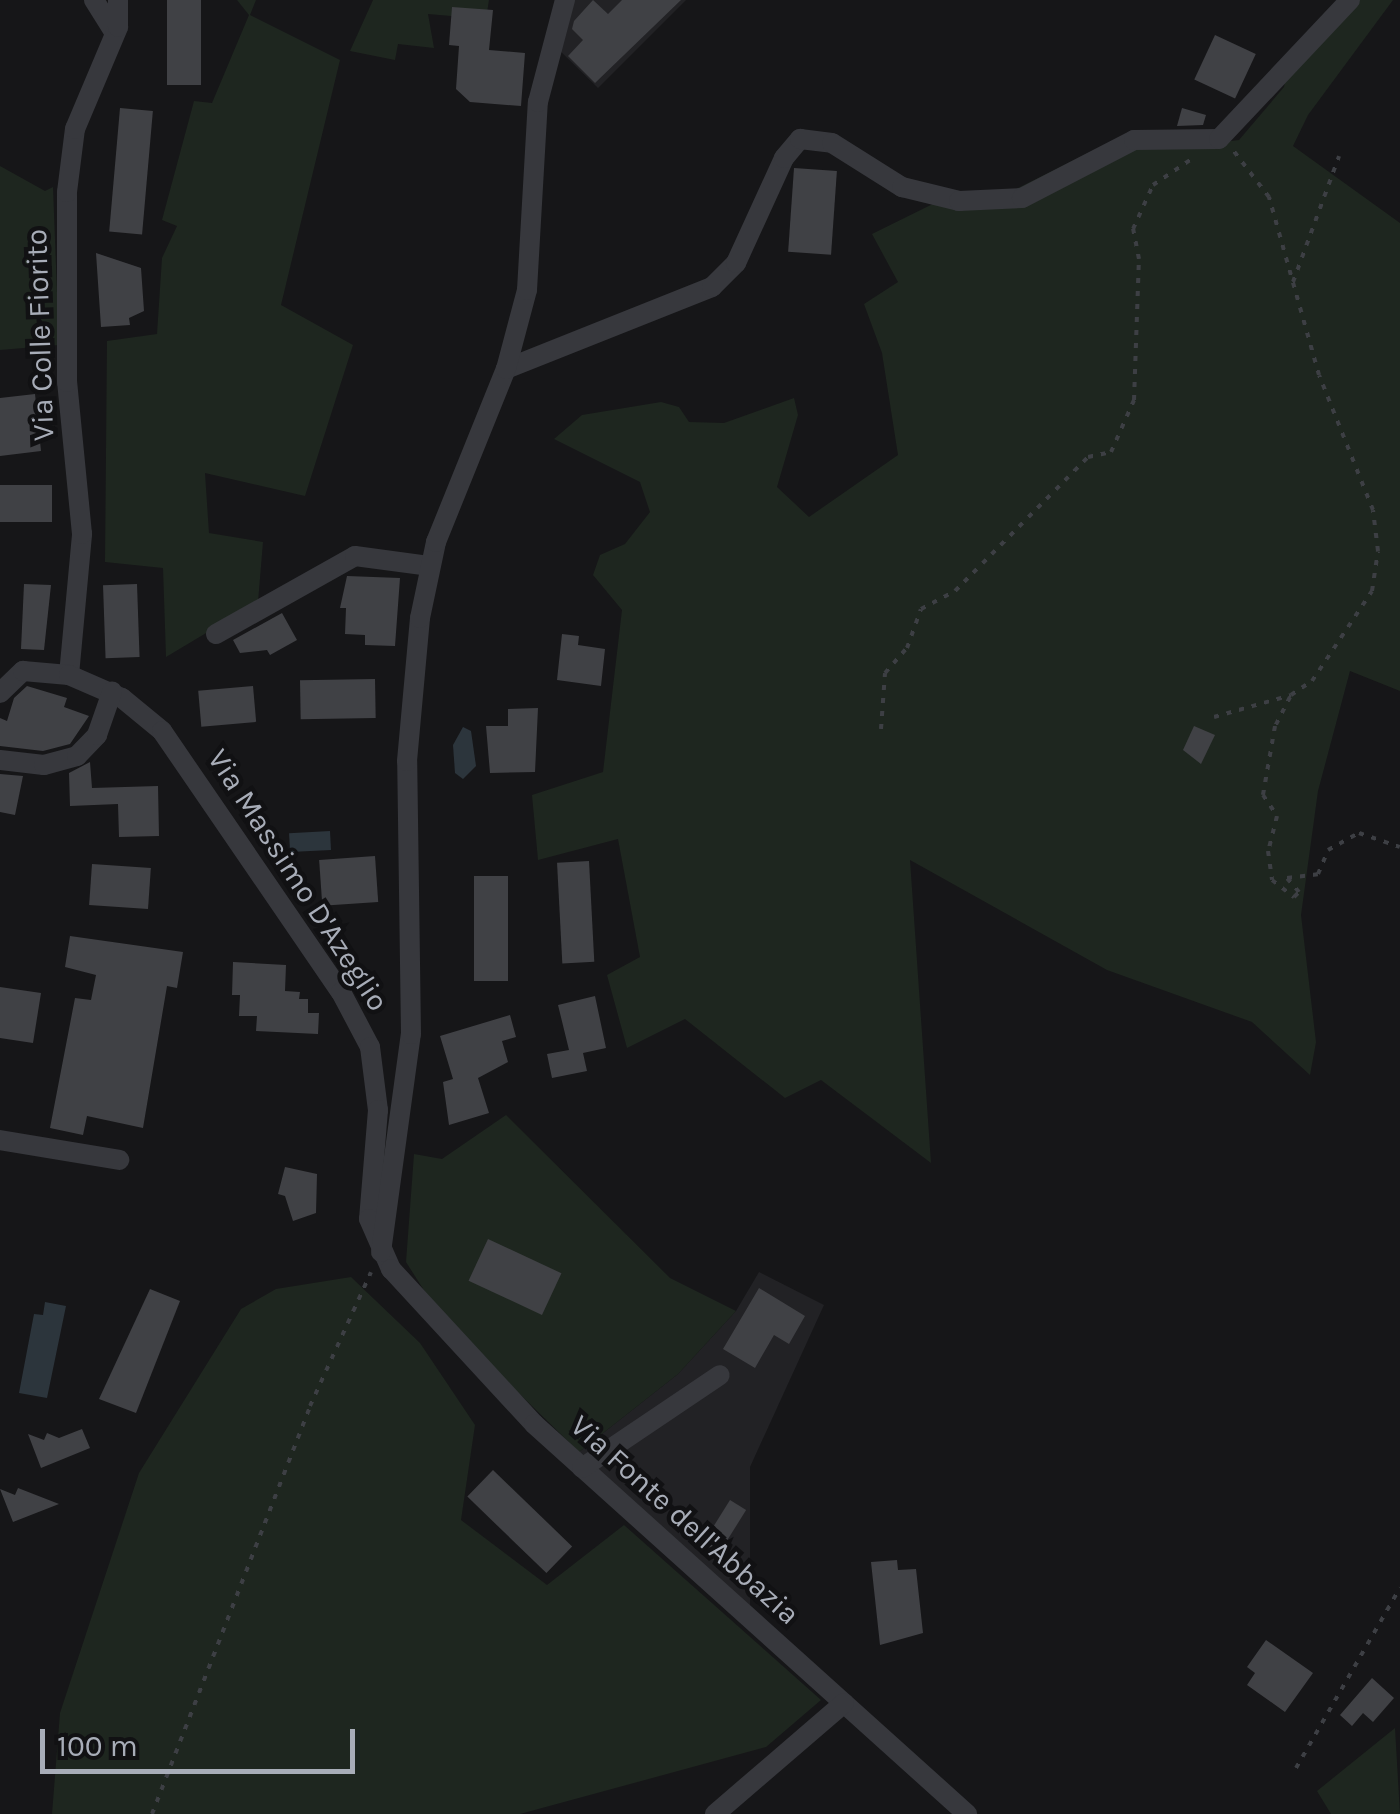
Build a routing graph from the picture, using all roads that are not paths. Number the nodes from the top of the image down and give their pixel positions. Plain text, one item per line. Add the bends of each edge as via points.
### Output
1 (94, 0) edge
2 (118, 0) edge
3 (565, 0) edge
4 (1350, 0) edge
5 (115, 33) junction
6 (506, 369) junction
7 (430, 566) junction
8 (216, 634) dead end
9 (70, 675) junction
10 (112, 692) junction
11 (0, 693) edge
12 (0, 760) edge
13 (0, 1140) edge
14 (119, 1160) dead end
15 (380, 1254) junction
16 (720, 1374) dead end
17 (582, 1468) junction
18 (844, 1702) junction
19 (715, 1814) edge
20 (967, 1814) edge

1 - 5 street
2 - 5 street, Via Colle Fiorito
3 - 6 street via 541,78 533,254
4 - 6 street via 1219,139 1134,140 1022,198 959,201 902,187 832,143 800,139 784,158 736,264 712,286
5 - 9 street, Via Colle Fiorito via 81,109 69,159 67,382 82,534
6 - 7 street
7 - 8 street via 355,556
7 - 15 street via 408,734 411,1034
9 - 10 street, Via Massimo D'Azeglio
9 - 11 street, Via Massimo D'Azeglio via 23,671
10 - 12 street via 97,735 77,756 44,765
10 - 15 street, Via Massimo D'Azeglio via 168,738 365,1035 376,1076 368,1208
13 - 14 street
15 - 17 street, Via Fonte dell'Abbazia via 469,1359
16 - 17 street
17 - 18 street, Via Fonte dell'Abbazia
18 - 19 street
18 - 20 street, Via Fonte dell'Abbazia

